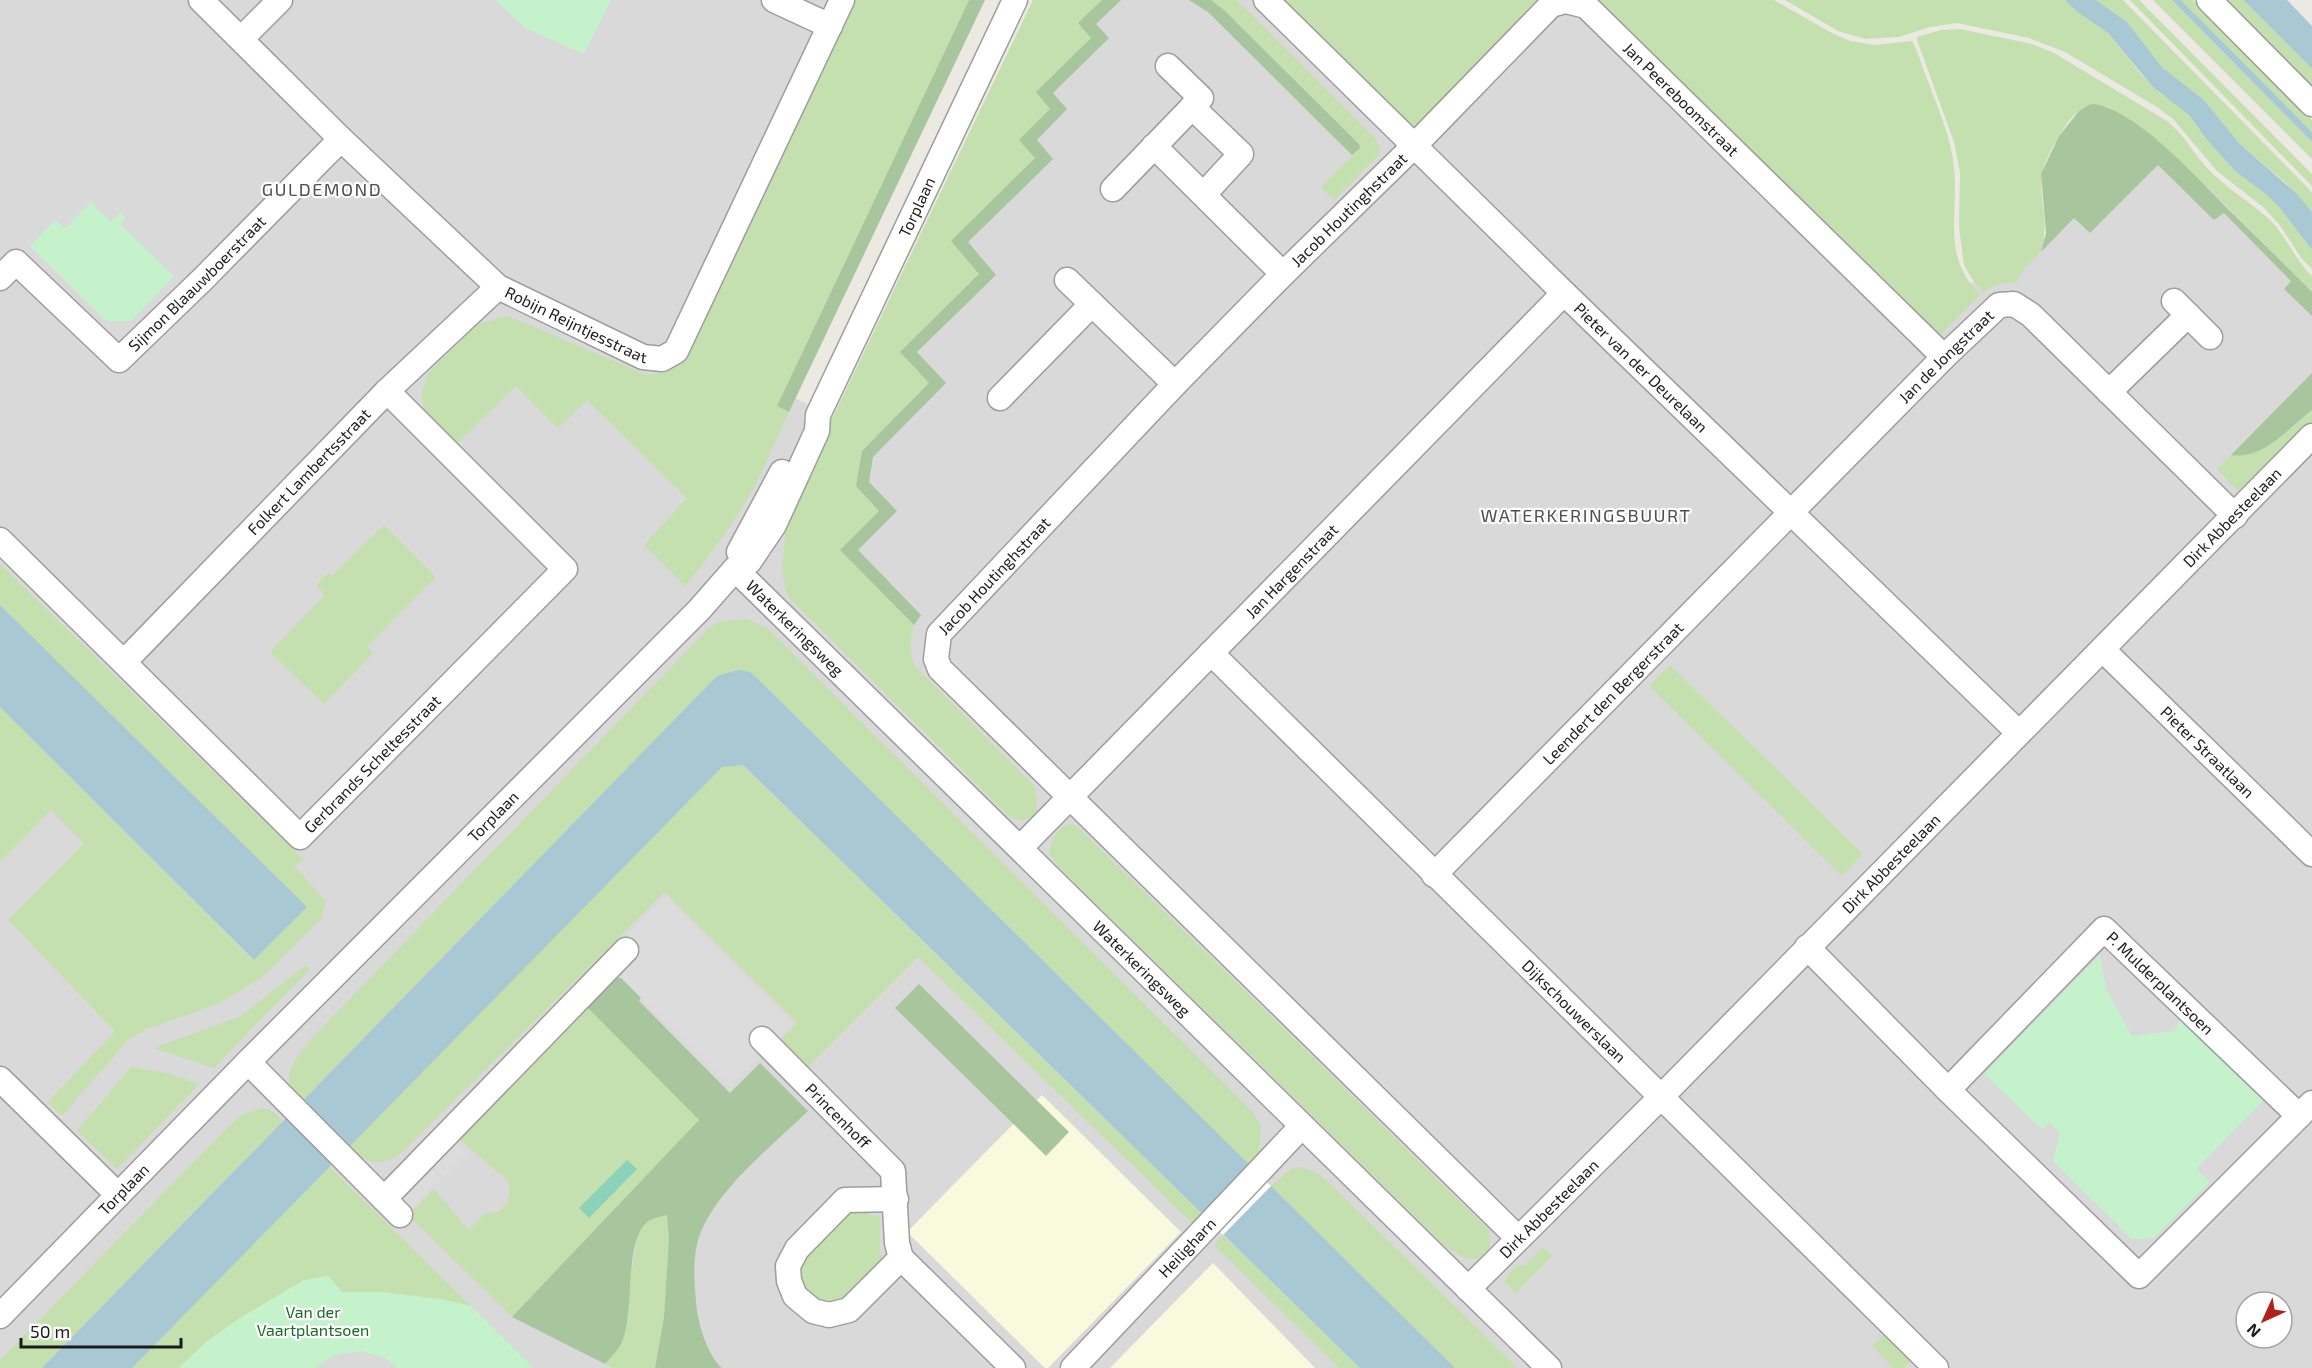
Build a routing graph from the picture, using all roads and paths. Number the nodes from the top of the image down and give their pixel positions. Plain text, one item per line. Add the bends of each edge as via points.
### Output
1 (201, 0) edge
2 (280, 0) edge
3 (774, 0) edge
4 (843, 0) edge
5 (1015, 0) edge
6 (1266, 0) edge
7 (2209, 0) edge
8 (830, 26) junction
9 (241, 39) junction
10 (1168, 66) dead end
11 (2312, 104) edge
12 (1192, 107) junction
13 (341, 139) junction
14 (1154, 146) junction
15 (1414, 146) junction
16 (1113, 189) dead end
17 (1204, 194) junction
18 (1283, 274) junction
19 (0, 278) edge
20 (1067, 280) dead end
21 (498, 287) junction
22 (1564, 293) junction
23 (1092, 304) junction
24 (2210, 338) dead end
25 (1944, 357) junction
26 (1175, 384) junction
27 (387, 391) junction
28 (2109, 392) junction
29 (1000, 398) dead end
30 (2312, 436) edge
31 (1791, 512) junction
32 (2235, 516) junction
33 (0, 540) edge
34 (735, 569) junction
35 (2103, 650) junction
36 (1211, 654) junction
37 (125, 661) junction
38 (2019, 733) junction
39 (1070, 799) junction
40 (1020, 848) junction
41 (2312, 855) edge
42 (1434, 875) junction
43 (1808, 947) junction
44 (626, 950) dead end
45 (762, 1039) dead end
46 (248, 1062) junction
47 (0, 1079) edge
48 (1948, 1090) junction
49 (1661, 1098) junction
50 (2305, 1109) edge
51 (1302, 1126) junction
52 (118, 1195) junction
53 (896, 1199) junction
54 (1518, 1238) junction
55 (901, 1258) junction
56 (1468, 1289) junction
57 (0, 1316) edge
58 (1013, 1368) edge
59 (1073, 1368) edge
60 (1549, 1368) edge
61 (1936, 1368) edge

1 - 9 street, Robijn Reijntjesstraat
2 - 9 street
3 - 8 street
4 - 8 street, Robijn Reijntjesstraat
5 - 34 street, Torplaan via 818,415 808,423 738,555
6 - 15 street, Pieter van der Deurelaan
7 - 11 street
8 - 21 street, Robijn Reijntjesstraat via 676,351 663,359 643,357
9 - 13 street, Robijn Reijntjesstraat
10 - 12 street via 1201,98
12 - 14 street
12 - 17 street via 1241,154
13 - 19 street, Sijmon Blaauwboerstraat via 119,360 16,262
13 - 21 street, Robijn Reijntjesstraat
14 - 16 street
14 - 17 street, Jacob Houtinghstraat
15 - 18 street, Jacob Houtinghstraat
15 - 22 street, Pieter van der Deurelaan
15 - 25 street, Jan Peereboomstraat via 1551,5 1566,1 1586,6
17 - 18 street, Jacob Houtinghstraat
18 - 26 street, Jacob Houtinghstraat
20 - 23 street
21 - 27 street, Folkert Lambertsstraat
22 - 31 street, Pieter van der Deurelaan
22 - 36 street, Jan Hargenstraat
23 - 26 street
23 - 29 street
24 - 28 street via 2181,308
25 - 28 street, Jan de Jongstraat via 1994,308 2014,304 2031,315
25 - 31 street, Jan de Jongstraat
26 - 39 street, Jacob Houtinghstraat via 945,626 937,641 940,669
27 - 37 street, Folkert Lambertsstraat
27 - 37 street, Gerbrands Scheltesstraat via 565,569 300,837
28 - 32 street, Jan de Jongstraat
30 - 32 street, Dirk Abbesteelaan
31 - 38 street, Pieter van der Deurelaan
31 - 42 street, Leendert den Bergerstraat
32 - 35 street, Dirk Abbesteelaan
33 - 37 street, Gerbrands Scheltesstraat
34 - 40 street, Waterkeringsweg
34 - 46 street, Torplaan via 699,610
35 - 38 street, Dirk Abbesteelaan
35 - 41 street, Pieter Straatlaan
36 - 39 street, Jan Hargenstraat
36 - 42 street, Dijkschouwerslaan
38 - 43 street, Dirk Abbesteelaan
39 - 40 street, Jan Hargenstraat
39 - 54 street
40 - 51 street, Waterkeringsweg
42 - 49 street, Dijkschouwerslaan
43 - 48 street, P. Mulderplantsoen
43 - 49 street, Dirk Abbesteelaan
44 - 46 street via 392,1207
45 - 53 street, Princenhoff via 893,1171
46 - 52 street, Torplaan
47 - 52 street
48 - 50 street, P. Mulderplantsoen via 2104,929
48 - 50 street, P. Mulderplantsoen via 2139,1276
49 - 54 street, Dirk Abbesteelaan
49 - 61 street, Dijkschouwerslaan
51 - 56 street, Waterkeringsweg
51 - 59 street, Heiligharn
52 - 57 street, Torplaan
53 - 55 street, Princenhoff
53 - 55 street via 845,1200 797,1249 788,1266 789,1281 795,1296 813,1311 829,1315 849,1310
54 - 56 street, Dirk Abbesteelaan
55 - 58 street
56 - 60 street, Waterkeringsweg

